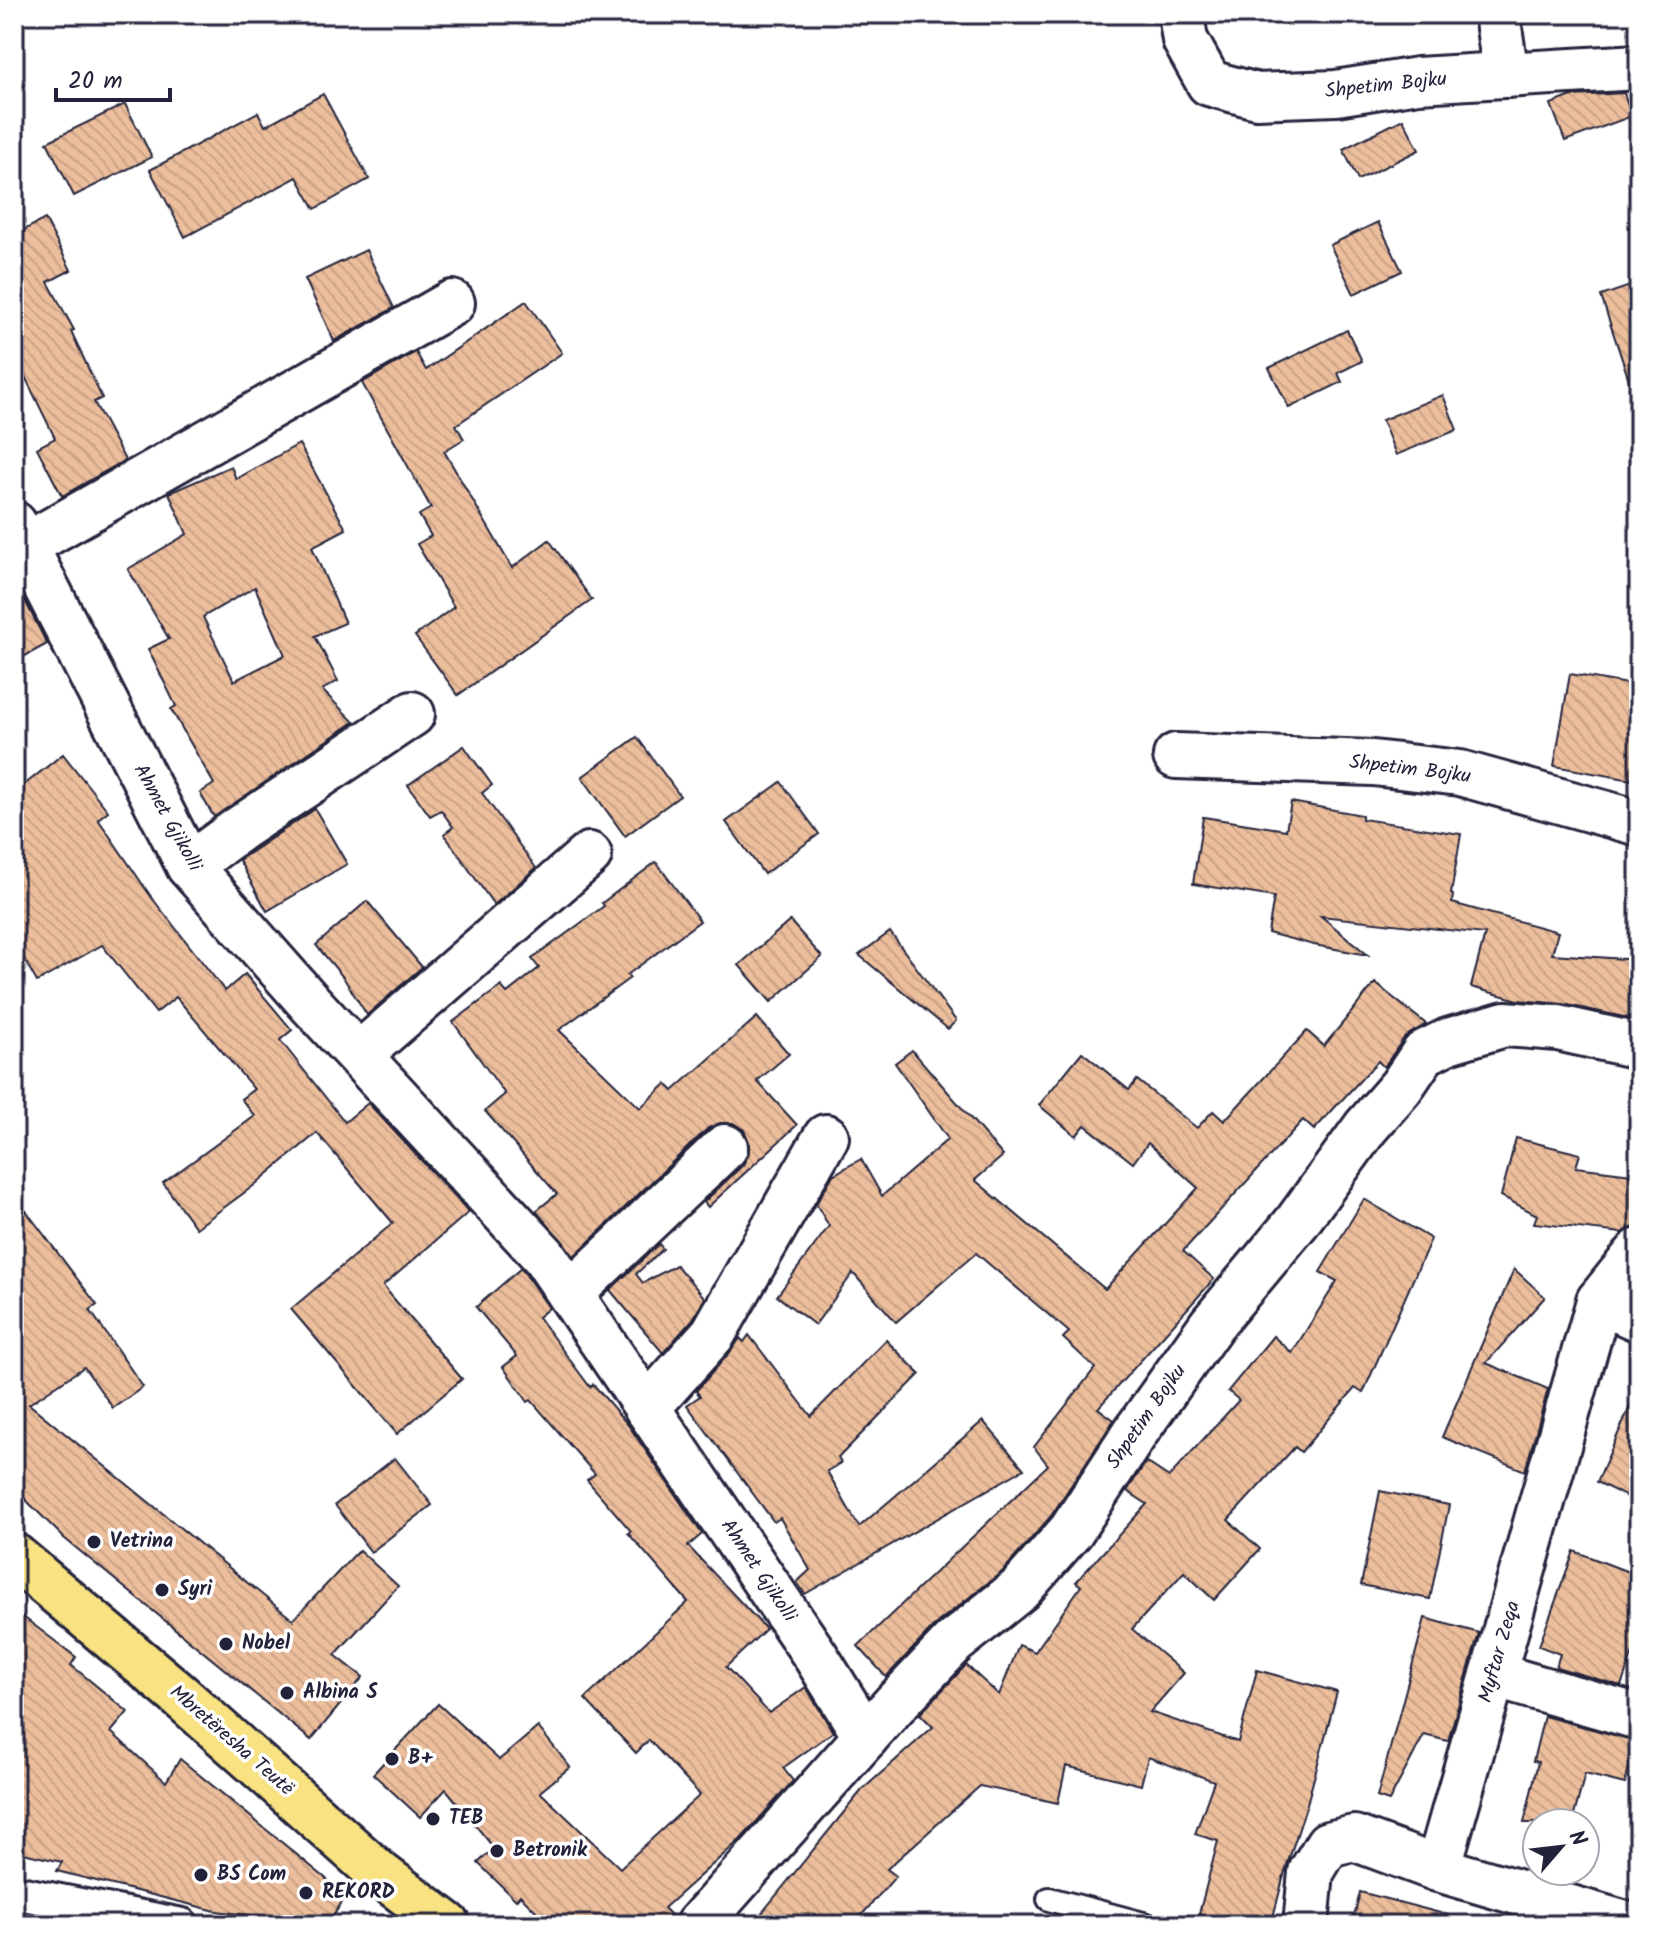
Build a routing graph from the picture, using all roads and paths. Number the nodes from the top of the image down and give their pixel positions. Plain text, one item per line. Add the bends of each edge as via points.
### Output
1 (1181, 14) edge
2 (1497, 14) edge
3 (1639, 67) edge
4 (1506, 75) junction
5 (452, 303) dead end
6 (20, 535) edge
7 (412, 714) dead end
8 (1176, 756) dead end
9 (1639, 823) edge
10 (589, 855) dead end
11 (189, 866) junction
12 (1639, 1046) edge
13 (359, 1055) junction
14 (826, 1137) dead end
15 (725, 1147) dead end
16 (1639, 1251) edge
17 (570, 1294) junction
18 (1599, 1301) junction
19 (1639, 1319) edge
20 (647, 1408) junction
21 (18, 1567) edge
22 (1493, 1675) junction
23 (1639, 1717) edge
24 (866, 1737) junction
25 (1438, 1869) junction
26 (14, 1892) edge
27 (1049, 1899) dead end
28 (182, 1925) edge
29 (448, 1925) edge
30 (698, 1925) edge
31 (1147, 1925) edge
32 (1306, 1925) edge
33 (1629, 1925) edge

1 - 4 street, Shpetim Bojku via 1185,40 1209,83 1257,96
2 - 4 street
3 - 4 street, Shpetim Bojku
5 - 6 street, Ahmet Gjikolli
6 - 11 street, Ahmet Gjikolli
7 - 11 street
8 - 9 street, Shpetim Bojku via 1373,763 1460,773
10 - 13 street
11 - 13 street, Ahmet Gjikolli
12 - 24 street, Shpetim Bojku via 1558,1028 1505,1024 1424,1053 1297,1222 1212,1324 1071,1531 1020,1589 954,1642
13 - 17 street, Ahmet Gjikolli via 544,1256
14 - 20 street via 713,1334
15 - 17 street
16 - 18 street, Myftar Zeqa
17 - 20 street, Ahmet Gjikolli
18 - 19 street
18 - 22 street, Myftar Zeqa
20 - 24 street, Ahmet Gjikolli
21 - 29 main road, Mbretëresha Teutë via 178,1694 380,1874
22 - 23 street
22 - 25 street, Myftar Zeqa
24 - 30 street, Shpetim Bojku
25 - 32 street via 1354,1838 1328,1844 1311,1872
25 - 33 street
26 - 28 street
27 - 31 lane

